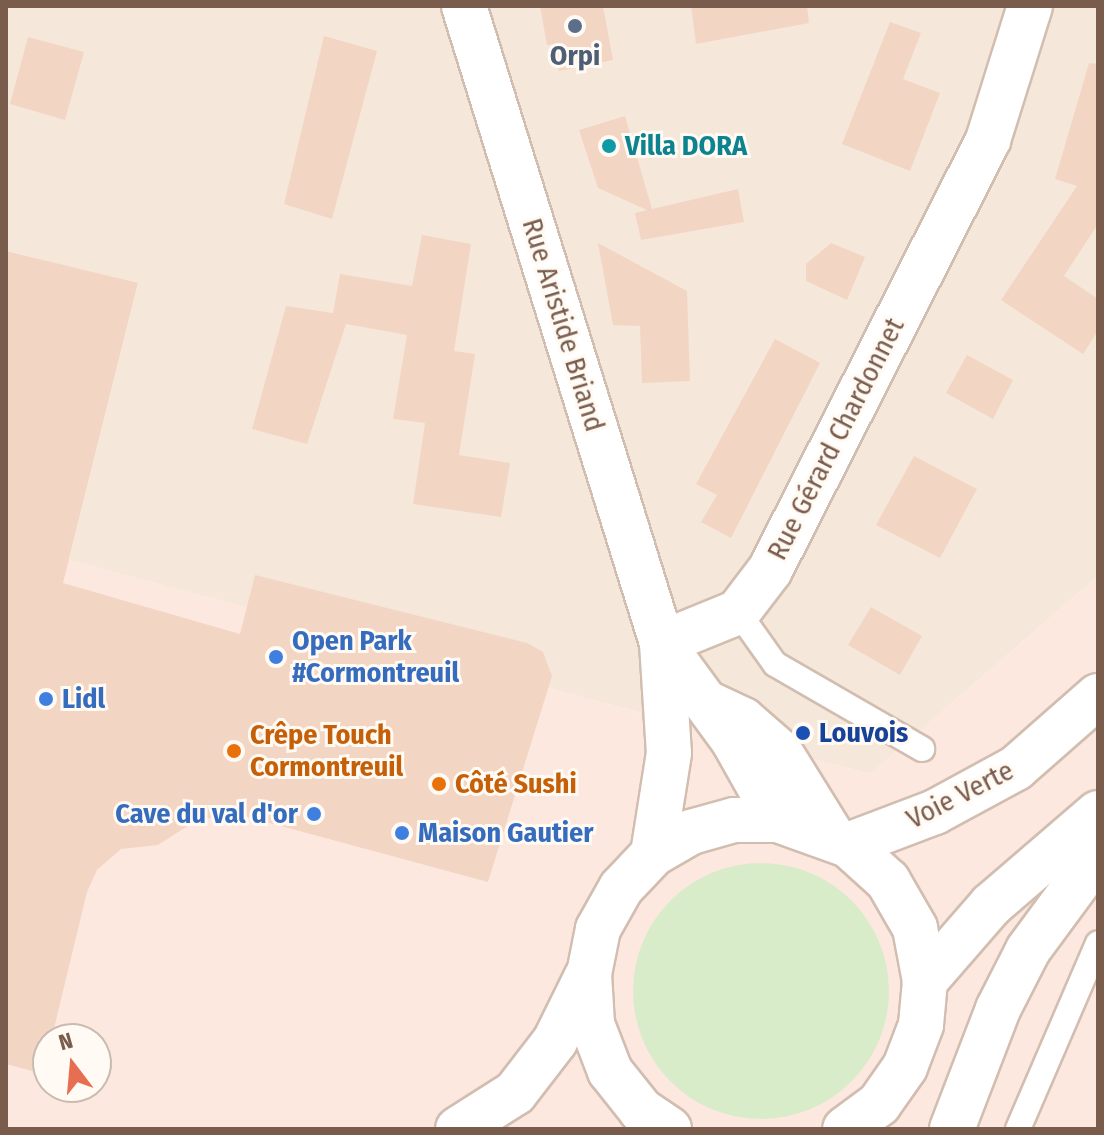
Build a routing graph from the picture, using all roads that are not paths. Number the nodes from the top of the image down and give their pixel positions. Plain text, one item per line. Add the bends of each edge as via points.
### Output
1 (464, 6) edge
2 (1017, 10) edge
3 (738, 612) junction
4 (662, 643) junction
5 (1098, 696) edge
6 (707, 703) junction
7 (922, 749) dead end
8 (1098, 813) edge
9 (778, 820) junction
10 (840, 841) junction
11 (653, 854) junction
12 (1098, 855) edge
13 (1098, 943) edge
14 (589, 974) junction
15 (925, 981) junction
16 (866, 1121) edge
17 (458, 1129) edge
18 (669, 1129) edge
19 (952, 1129) edge
20 (1018, 1129) edge

1 - 4 main road, Rue Aristide Briand
2 - 3 main road, Rue Gérard Chardonnet via 988,140 914,256 770,570
3 - 4 main road
3 - 7 lane via 775,664
4 - 6 main road, Rue Aristide Briand
4 - 11 main road, Rue Aristide Briand via 669,753
5 - 10 main road, Voie Verte via 1016,768 935,812
6 - 9 main road, Rue Aristide Briand
6 - 10 main road via 743,720 780,752
8 - 15 main road via 991,905
9 - 10 main road
9 - 11 main road via 705,828
10 - 15 main road via 888,881 908,916
11 - 14 main road via 613,901 598,929
12 - 19 main road via 1028,950 998,1009
13 - 20 lane
14 - 17 main road via 555,1041 515,1093
14 - 18 main road via 592,1024 610,1071 641,1110
15 - 16 main road via 916,1039

